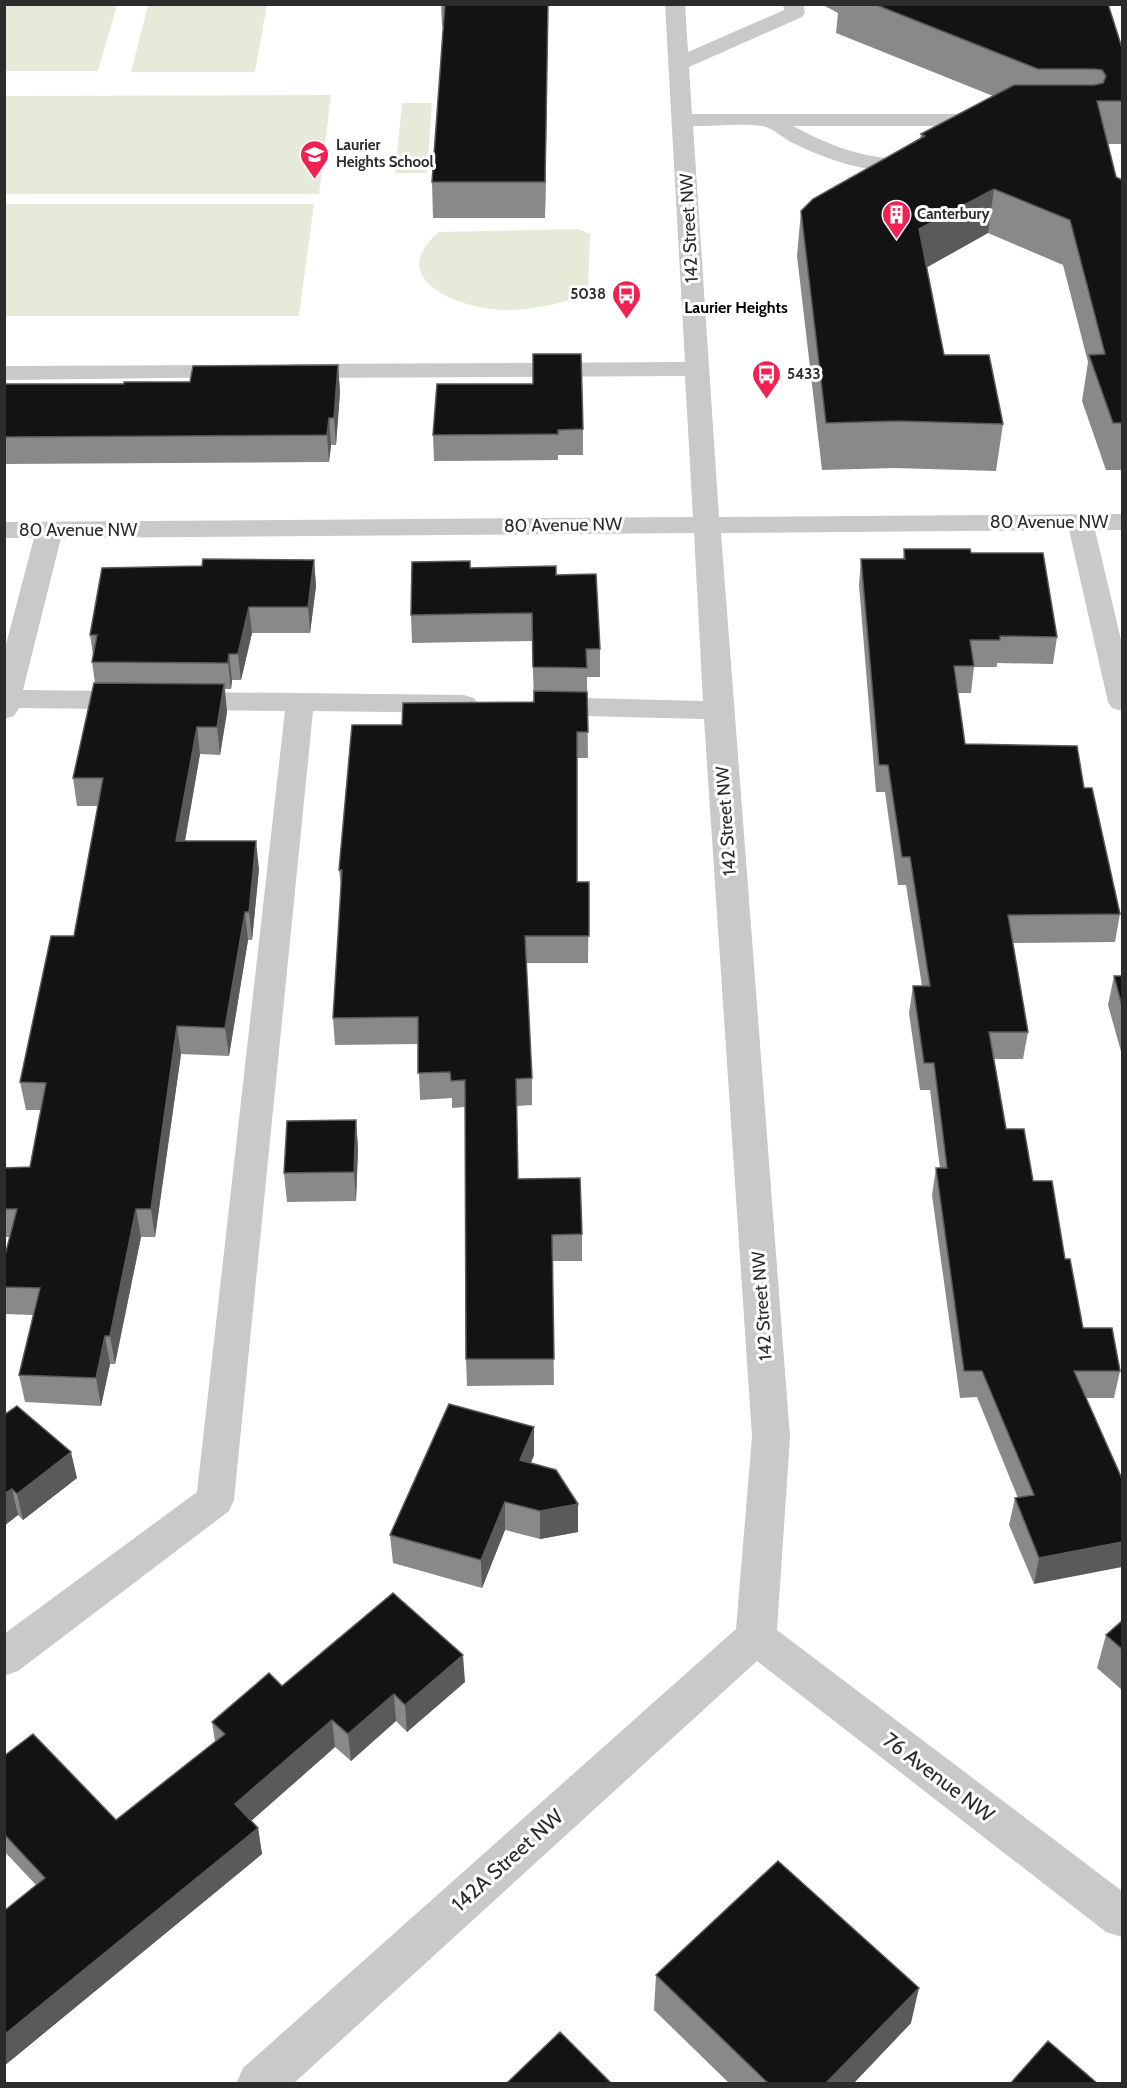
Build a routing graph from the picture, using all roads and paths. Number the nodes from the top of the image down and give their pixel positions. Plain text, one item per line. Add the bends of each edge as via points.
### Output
1 (675, 4) edge
2 (793, 4) edge
3 (679, 64) junction
4 (683, 120) junction
5 (770, 120) junction
6 (920, 120) junction
7 (1015, 120) edge
8 (698, 369) junction
9 (4, 373) edge
10 (1080, 522) junction
11 (1122, 522) edge
12 (706, 523) junction
13 (4, 530) edge
14 (50, 531) junction
15 (300, 700) junction
16 (1122, 702) edge
17 (5, 703) edge
18 (718, 710) junction
19 (756, 1637) junction
20 (4, 1658) edge
21 (1122, 1917) edge
22 (259, 2084) edge

1 - 3 street, 142 Street NW
2 - 3 street via 795,13
3 - 4 street, 142 Street NW
4 - 5 street
4 - 8 street, 142 Street NW
5 - 6 street
5 - 6 street via 779,129 817,148 904,165 925,158 927,149
6 - 7 street
8 - 9 street
8 - 12 street, 142 Street NW
10 - 11 street, 80 Avenue NW
10 - 12 street, 80 Avenue NW
10 - 16 street
12 - 14 street, 80 Avenue NW
12 - 18 street, 142 Street NW
13 - 14 street, 80 Avenue NW
14 - 17 street
15 - 17 street
15 - 18 street
15 - 20 street via 215,1500
18 - 19 street, 142 Street NW via 771,1437
19 - 21 street, 76 Avenue NW
19 - 22 street, 142A Street NW

